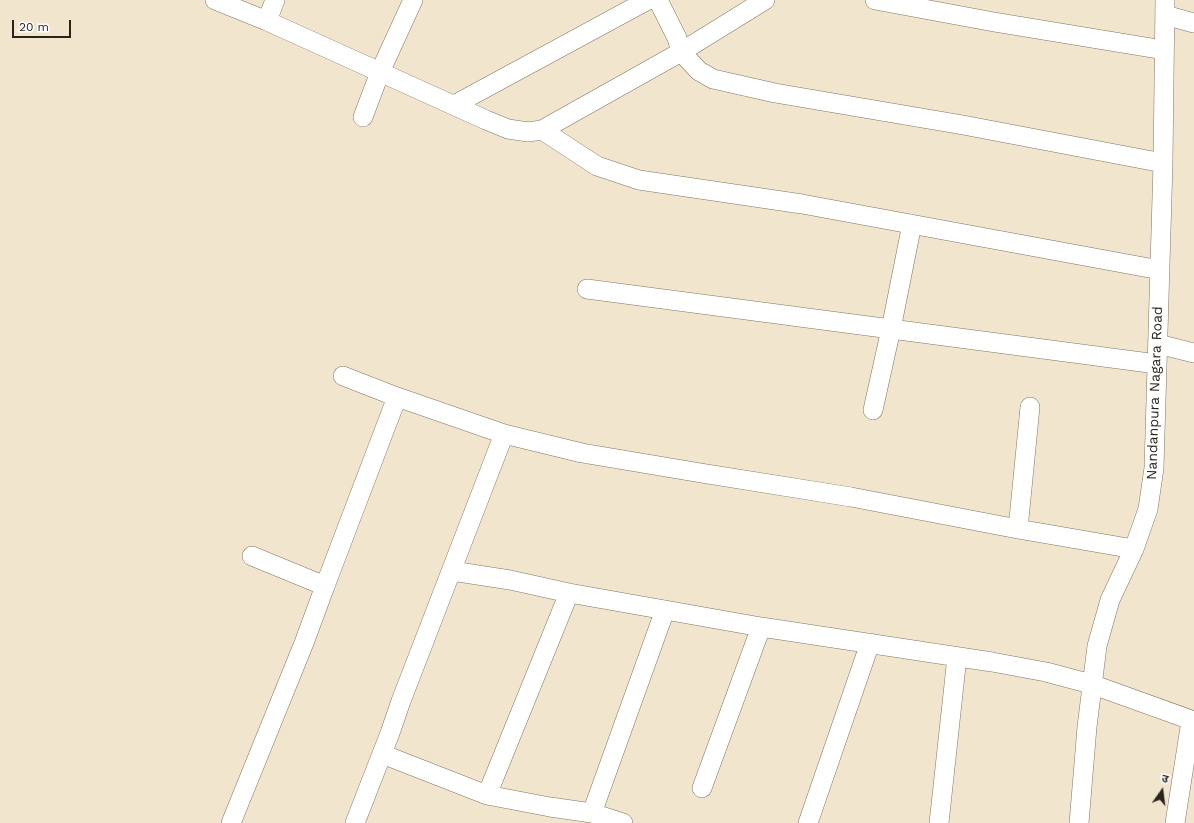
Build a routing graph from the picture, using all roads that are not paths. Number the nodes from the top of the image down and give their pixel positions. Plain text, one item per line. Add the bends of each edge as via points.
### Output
1 (215, 0) edge
2 (275, 0) edge
3 (413, 0) edge
4 (648, 0) edge
5 (658, 0) edge
6 (765, 0) edge
7 (875, 0) edge
8 (1165, 8) edge
9 (267, 21) junction
10 (1194, 23) edge
11 (1164, 50) junction
12 (681, 52) junction
13 (380, 72) junction
14 (454, 105) junction
15 (364, 117) dead end
16 (542, 130) junction
17 (1163, 163) junction
18 (912, 224) junction
19 (1160, 270) junction
20 (587, 289) dead end
21 (891, 329) junction
22 (1158, 344) junction
23 (1194, 353) edge
24 (1157, 364) junction
25 (343, 376) dead end
26 (397, 398) junction
27 (1030, 407) dead end
28 (872, 410) dead end
29 (504, 434) junction
30 (1018, 529) junction
31 (1134, 549) junction
32 (252, 556) dead end
33 (452, 571) junction
34 (325, 586) junction
35 (569, 593) junction
36 (665, 610) junction
37 (761, 626) junction
38 (870, 643) junction
39 (957, 657) junction
40 (1091, 684) junction
41 (1193, 721) edge
42 (382, 754) junction
43 (702, 788) dead end
44 (487, 795) junction
45 (592, 813) junction
46 (231, 823) edge
47 (355, 823) edge
48 (623, 823) edge
49 (808, 823) edge
50 (939, 823) edge
51 (1079, 823) edge
52 (1175, 823) edge

1 - 9 street
2 - 9 street
3 - 13 street
4 - 14 street
5 - 12 street via 677,38
6 - 12 street
7 - 11 street
8 - 10 street
8 - 11 street, Nandanpura Nagara Road
9 - 13 street
11 - 17 street, Nandanpura Nagara Road
12 - 16 street
12 - 17 street via 699,71 728,83
13 - 14 street
13 - 15 street
14 - 16 street via 508,129 528,132
16 - 18 street via 597,166 639,180 802,204
17 - 19 street, Nandanpura Nagara Road
18 - 19 street
18 - 21 street
19 - 22 street, Nandanpura Nagara Road
20 - 21 street
21 - 24 street
21 - 28 street
22 - 23 street
22 - 24 street, Nandanpura Nagara Road
24 - 31 street, Nandanpura Nagara Road via 1154,468 1148,509
25 - 26 street
26 - 29 street
26 - 34 street
27 - 30 street
29 - 30 street via 582,452 702,474 851,496
29 - 33 street
30 - 31 street
31 - 40 street, Nandanpura Nagara Road via 1110,600 1097,646
32 - 34 street
33 - 35 street
33 - 42 street
34 - 46 street
35 - 36 street
35 - 44 street
36 - 37 street
36 - 45 street
37 - 38 street
37 - 43 street
38 - 39 street
38 - 49 street
39 - 40 street via 1046,672
39 - 50 street
40 - 41 street
40 - 51 street, Nandanpura Nagara Road
41 - 52 street
42 - 44 street
42 - 47 street
44 - 45 street
45 - 48 street

